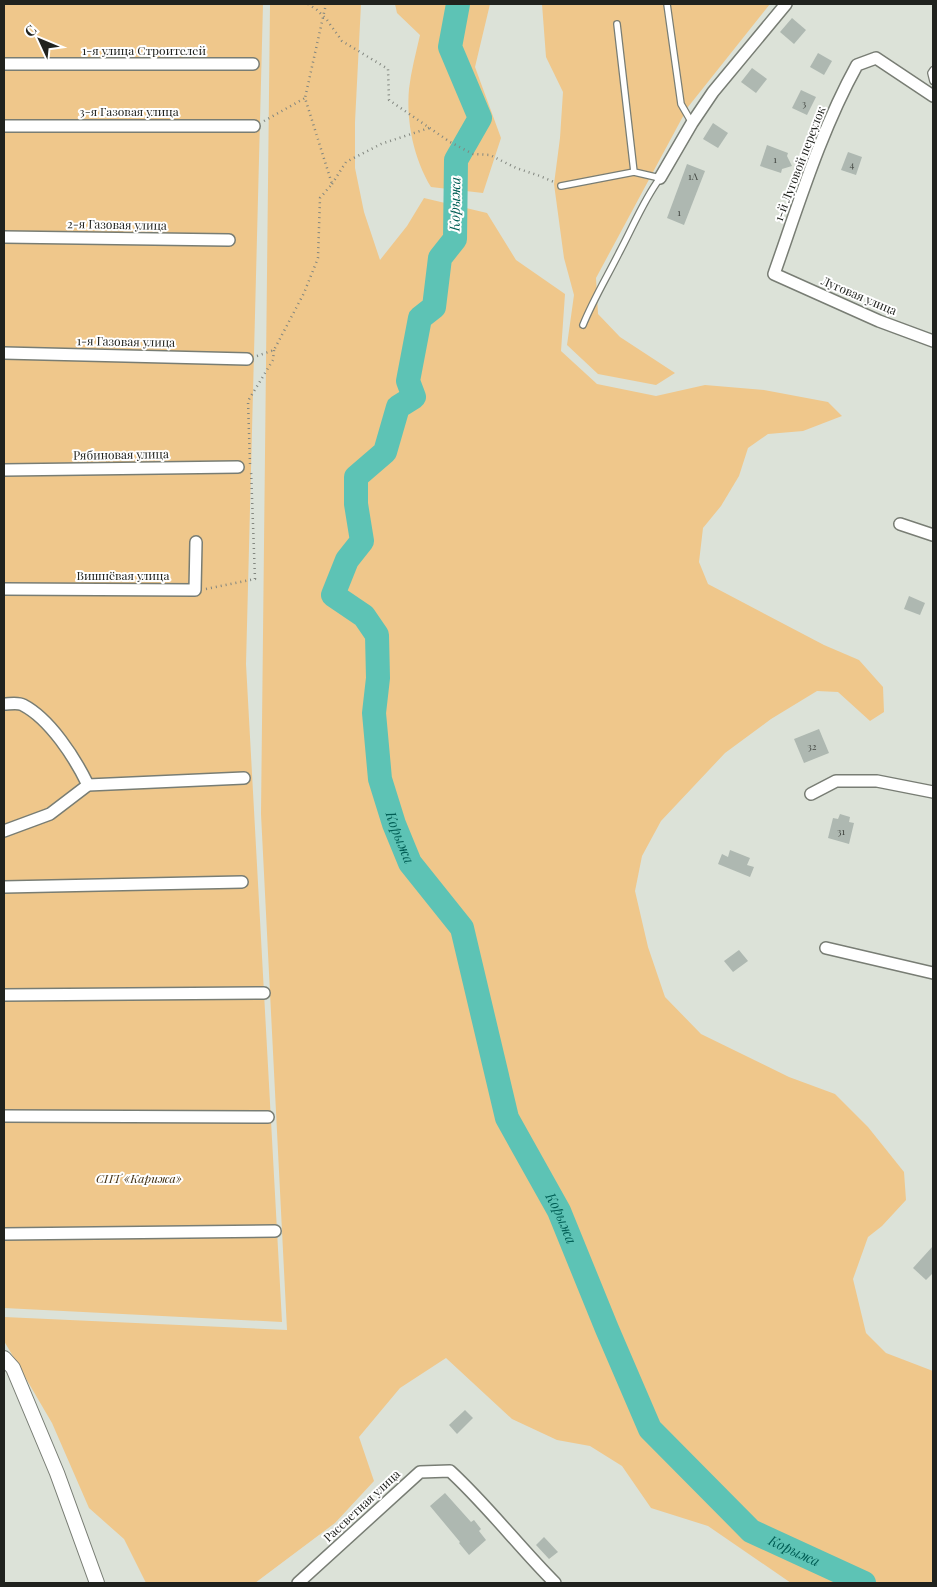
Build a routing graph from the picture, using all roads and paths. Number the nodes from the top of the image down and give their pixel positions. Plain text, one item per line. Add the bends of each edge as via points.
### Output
1 (308, 4) edge
2 (326, 4) edge
3 (667, 4) edge
4 (786, 4) edge
5 (322, 16) junction
6 (617, 24) dead end
7 (4, 64) edge
8 (253, 64) dead end
9 (933, 70) edge
10 (933, 81) edge
11 (933, 96) edge
12 (305, 98) junction
13 (692, 123) junction
14 (4, 126) edge
15 (254, 126) joint
16 (430, 128) junction
17 (634, 172) junction
18 (660, 178) junction
19 (332, 184) junction
20 (562, 186) joint
21 (4, 237) edge
22 (229, 240) dead end
23 (774, 274) joint
24 (583, 325) dead end
25 (933, 341) edge
26 (274, 350) junction
27 (4, 353) edge
28 (247, 359) joint
29 (238, 467) dead end
30 (4, 470) edge
31 (900, 524) dead end
32 (933, 535) edge
33 (196, 542) dead end
34 (4, 589) edge
35 (206, 589) dead end
36 (4, 704) edge
37 (244, 778) dead end
38 (88, 785) junction
39 (933, 792) edge
40 (811, 794) dead end
41 (4, 831) edge
42 (242, 882) dead end
43 (4, 887) edge
44 (826, 948) dead end
45 (933, 973) edge
46 (264, 993) dead end
47 (4, 995) edge
48 (4, 1116) edge
49 (268, 1118) dead end
50 (275, 1231) dead end
51 (4, 1234) edge
52 (4, 1358) edge
53 (97, 1583) edge
54 (298, 1583) edge
55 (555, 1583) edge

1 - 5 path
2 - 5 path
3 - 13 lane via 681,104
4 - 13 street via 713,92
5 - 12 path
5 - 16 path via 342,42 388,68 389,100
6 - 17 lane
7 - 8 street, 1-я улица Строителей
9 - 10 lane
11 - 23 street, 1-й Луговой переулок via 876,58 858,65 846,84 818,149
12 - 15 path
12 - 19 path
13 - 18 street
14 - 15 street, 3-я Газовая улица
16 - 19 path via 382,144 346,162
16 - 20 path via 472,154 490,155
17 - 18 lane
17 - 20 lane
18 - 24 lane via 648,194
19 - 26 path via 320,198 318,258
21 - 22 street, 2-я Газовая улица
23 - 25 street, Луговая улица via 879,321
26 - 28 path
26 - 35 path via 273,360 248,401 255,579
27 - 28 street, 1-я Газовая улица
29 - 30 street, Рябиновая улица
31 - 32 street
33 - 34 street, Вишнёвая улица via 195,590
36 - 38 street via 21,704 44,720 71,754
37 - 38 street
38 - 41 street via 50,814
39 - 40 street via 877,781 836,781
42 - 43 street
44 - 45 street
46 - 47 street
48 - 49 street
50 - 51 street
52 - 53 street via 13,1368 57,1473
54 - 55 street, Рассветная улица via 420,1472 450,1471 477,1496

